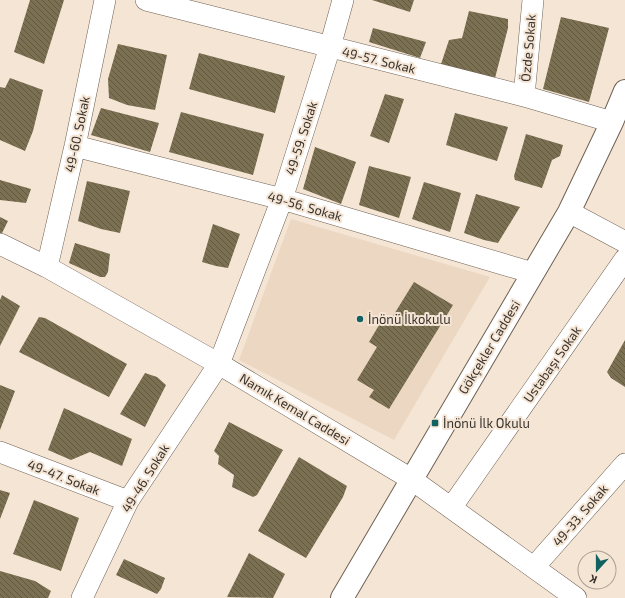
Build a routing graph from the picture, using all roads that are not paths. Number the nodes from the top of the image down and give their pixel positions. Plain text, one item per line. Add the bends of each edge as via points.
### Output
1 (105, 0) edge
2 (146, 0) edge
3 (343, 0) edge
4 (533, 0) edge
5 (330, 47) junction
6 (625, 91) edge
7 (524, 96) junction
8 (612, 122) junction
9 (75, 146) junction
10 (282, 199) junction
11 (569, 212) junction
12 (625, 242) edge
13 (0, 244) edge
14 (625, 259) edge
15 (47, 267) junction
16 (533, 273) junction
17 (219, 364) junction
18 (0, 452) edge
19 (625, 464) edge
20 (411, 479) junction
21 (128, 501) junction
22 (451, 508) junction
23 (534, 567) junction
24 (82, 598) edge
25 (342, 598) edge
26 (576, 598) edge

1 - 9 street, 49-60. Sokak
2 - 5 street, 49-57. Sokak
3 - 5 street, 49-59. Sokak
4 - 7 street, Özde Sokak
5 - 7 street, 49-57. Sokak
5 - 10 street, 49-59. Sokak
6 - 8 main road, Gökçekler Caddesi
7 - 8 street, 49-57. Sokak
8 - 11 main road, Gökçekler Caddesi
9 - 10 street, 49-56. Sokak
9 - 15 street, 49-60. Sokak
10 - 16 street, 49-56. Sokak
10 - 17 street, 49-59. Sokak
11 - 12 street
11 - 16 main road, Gökçekler Caddesi
13 - 15 street, Namık Kemal Caddesi
14 - 22 street, Ustabaşı Sokak
15 - 17 street, Namık Kemal Caddesi
16 - 20 main road, Gökçekler Caddesi
17 - 20 street, Namık Kemal Caddesi
17 - 21 street, 49-46. Sokak
18 - 21 street, 49-47. Sokak
19 - 23 street, 49-33. Sokak
20 - 22 street, Namık Kemal Caddesi
20 - 25 main road, Gökçekler Caddesi
21 - 24 street, 49-46. Sokak
22 - 23 street, Namık Kemal Caddesi
23 - 26 street, Namık Kemal Caddesi

